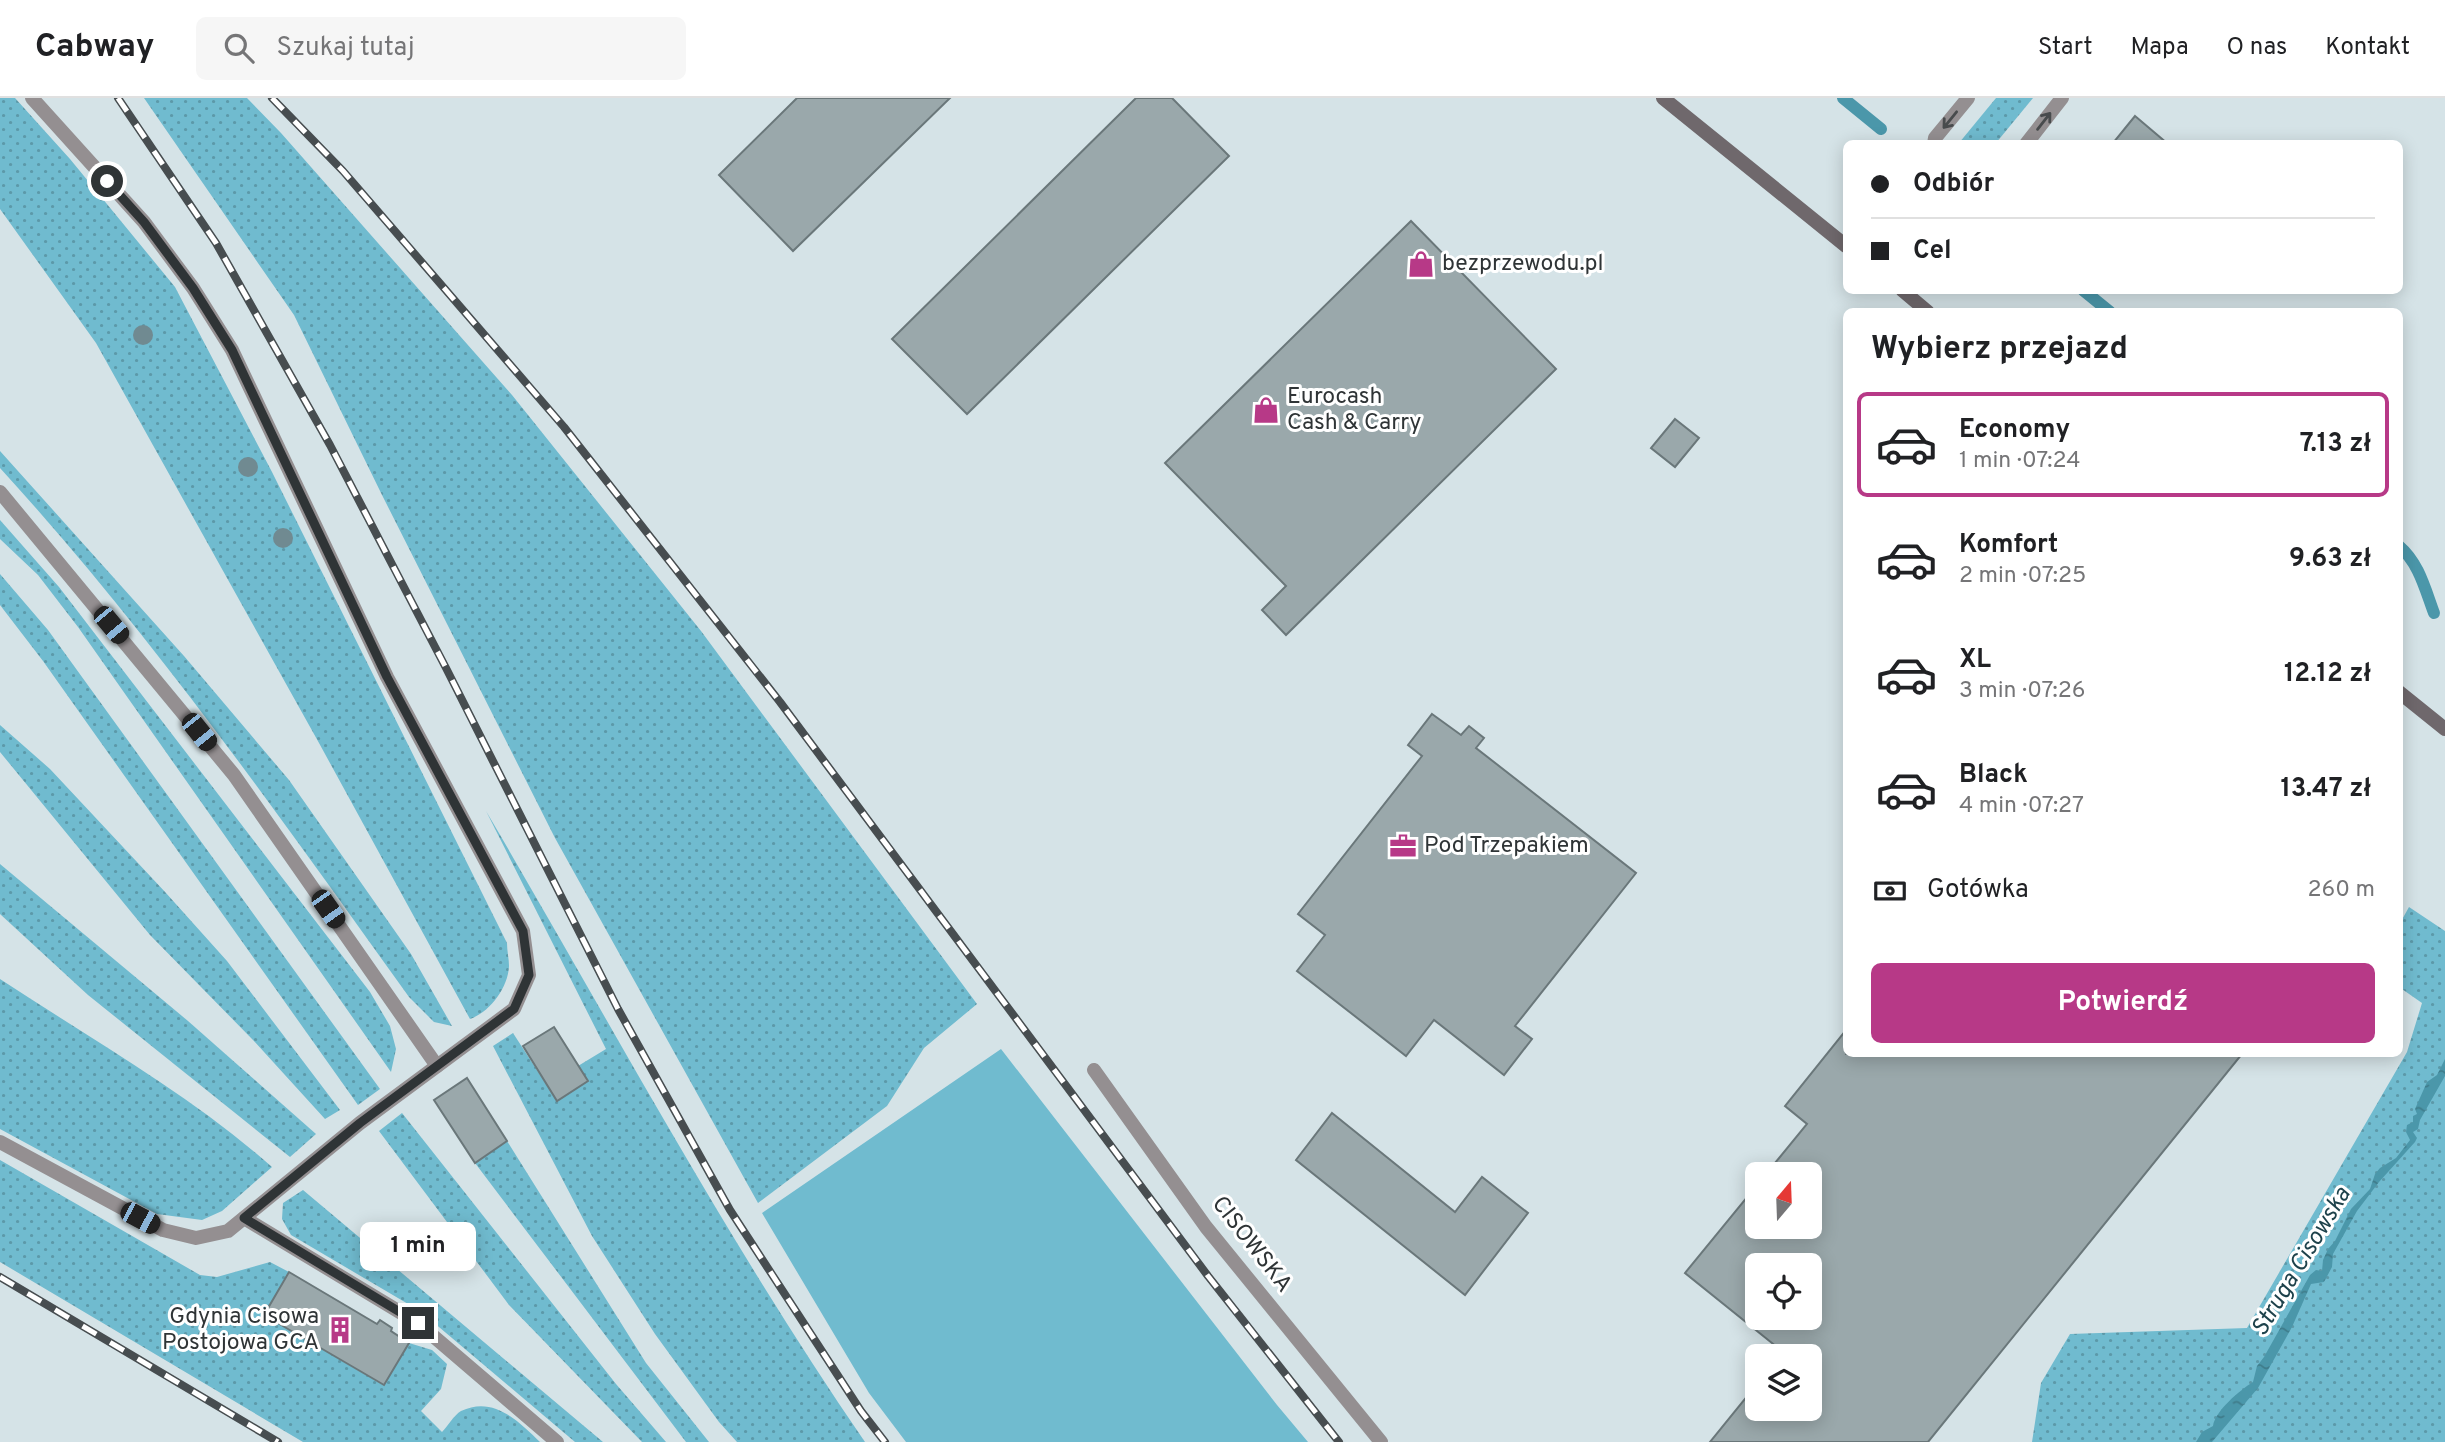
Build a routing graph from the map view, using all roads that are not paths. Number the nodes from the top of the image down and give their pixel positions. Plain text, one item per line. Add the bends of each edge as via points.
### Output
1 (32, 98) edge
2 (1663, 98) edge
3 (1968, 98) edge
4 (2062, 98) edge
5 (1935, 140) edge
6 (2029, 140) edge
7 (1843, 244) edge
8 (1907, 294) edge
9 (1923, 308) edge
10 (0, 492) edge
11 (2403, 695) edge
12 (2445, 729) edge
13 (437, 1066) junction
14 (1094, 1070) dead end
15 (0, 1142) edge
16 (244, 1218) junction
17 (557, 1442) edge
18 (1381, 1442) edge

1 - 13 street via 144,222 232,350 387,677 523,931 529,975 514,1009
2 - 7 main road
3 -> 5 street
6 -> 4 street
8 - 9 main road
10 - 13 street via 234,775
11 - 12 main road
13 - 16 street
14 - 18 street, CISOWSKA via 1206,1227
15 - 16 street via 163,1230 196,1238 228,1231
16 - 17 street via 418,1323

